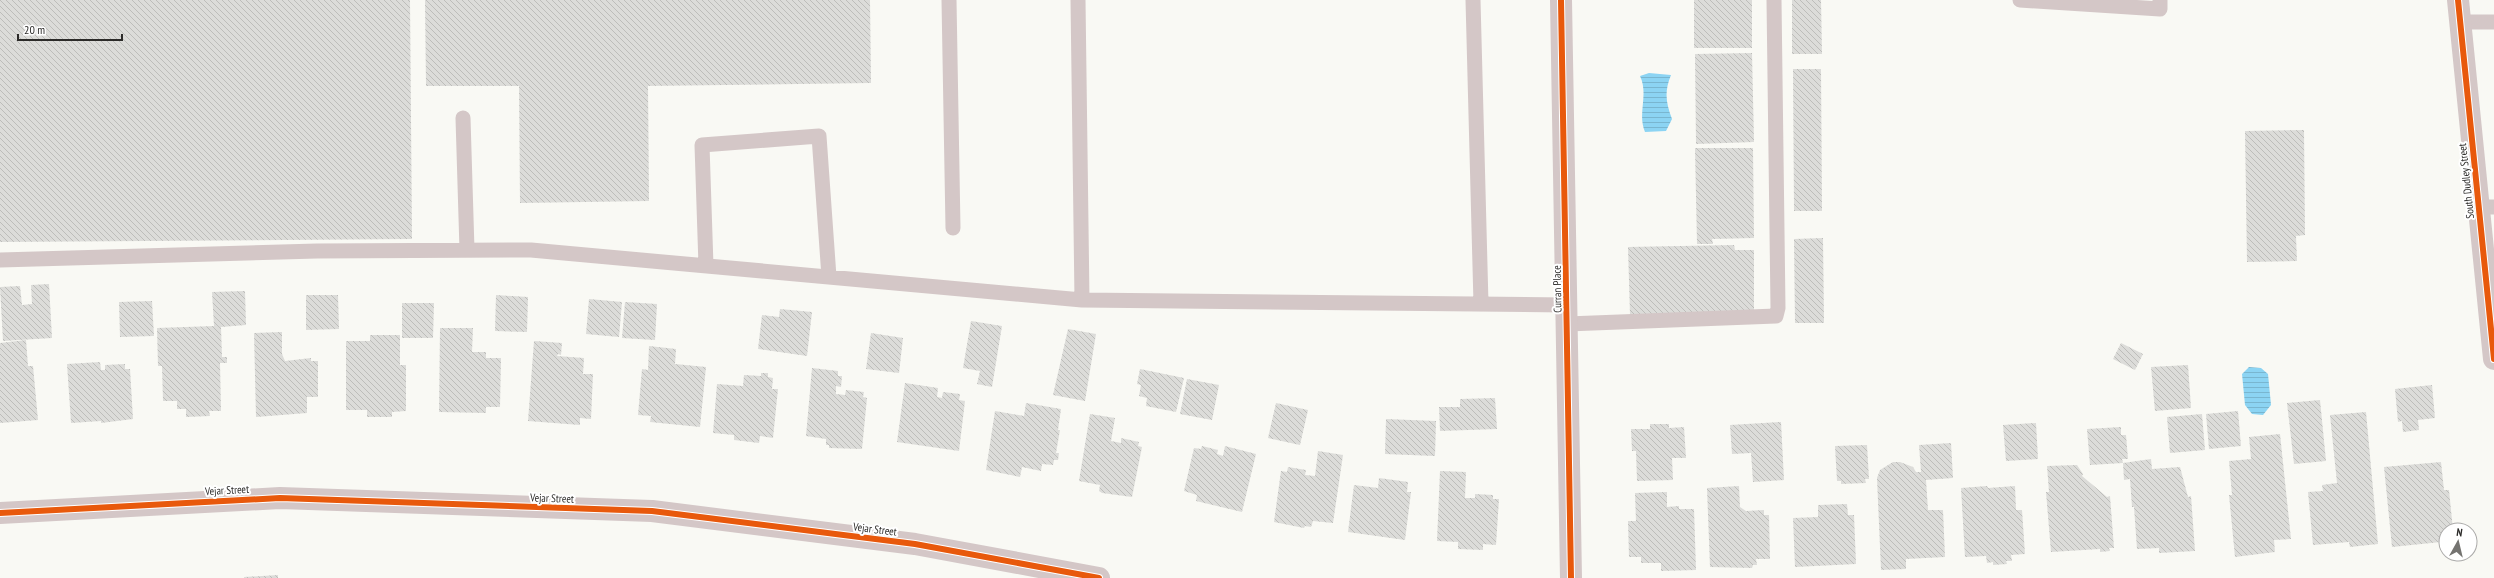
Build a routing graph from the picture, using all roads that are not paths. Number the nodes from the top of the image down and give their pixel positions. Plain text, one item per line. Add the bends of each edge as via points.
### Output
1 (949, 0) edge
2 (1078, 0) edge
3 (1473, 0) edge
4 (1561, 0) edge
5 (1774, 0) edge
6 (2020, 0) edge
7 (2160, 0) edge
8 (2458, 0) edge
9 (2460, 22) junction
10 (2494, 22) edge
11 (463, 118) dead end
12 (2486, 207) edge
13 (953, 228) dead end
14 (467, 250) junction
15 (0, 260) edge
16 (706, 266) junction
17 (829, 277) junction
18 (1082, 300) junction
19 (1481, 304) junction
20 (1567, 315) junction
21 (2494, 359) edge
22 (0, 512) edge
23 (1099, 578) edge
24 (1571, 578) edge

1 - 13 lane
2 - 18 lane
3 - 19 lane
4 - 20 street, Curran Place
5 - 20 lane via 1778,308 1776,316
6 - 7 lane via 2160,9
8 - 9 street, South Dudley Street
9 - 10 lane
9 - 12 street, South Dudley Street
11 - 14 lane
12 - 21 street, South Dudley Street
14 - 15 lane via 317,251
14 - 16 lane via 530,250
16 - 17 lane
16 - 17 lane via 702,145 819,136
17 - 18 lane
18 - 19 lane
19 - 20 lane
20 - 24 street, Curran Place
22 - 23 street, Vejar Street via 280,498 652,511 915,544

